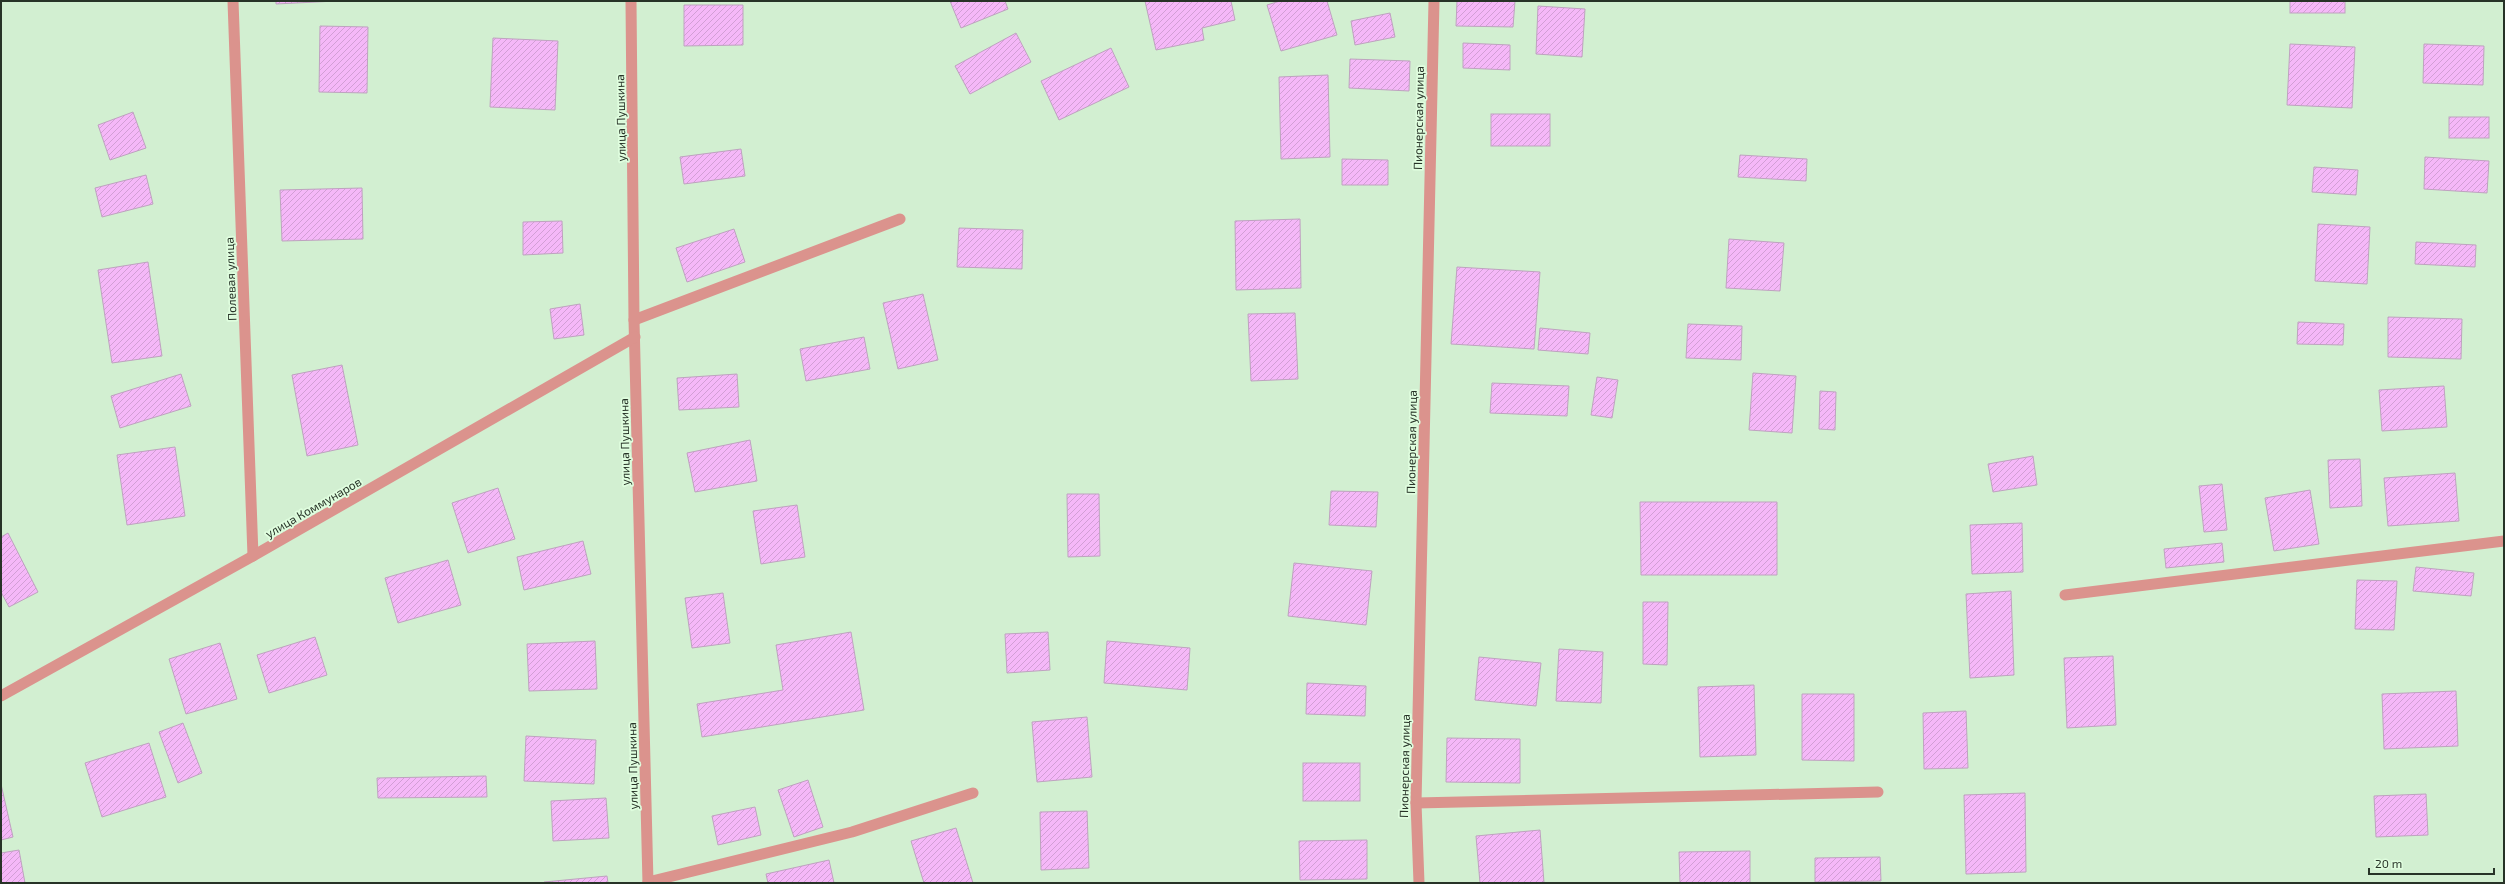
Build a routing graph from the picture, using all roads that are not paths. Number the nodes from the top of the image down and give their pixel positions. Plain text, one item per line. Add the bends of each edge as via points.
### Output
1 (233, 1) edge
2 (631, 1) edge
3 (1434, 1) edge
4 (900, 219) dead end
5 (634, 320) junction
6 (635, 337) junction
7 (2504, 541) edge
8 (254, 556) junction
9 (2065, 594) dead end
10 (1, 696) edge
11 (1878, 792) dead end
12 (973, 793) dead end
13 (1416, 803) junction
14 (648, 883) edge
15 (1419, 883) edge

1 - 8 street, Полевая улица
2 - 5 street, улица Пушкина
3 - 13 street, Пионерская улица
4 - 5 street
5 - 6 street, улица Пушкина
6 - 8 street, улица Коммунаров
6 - 14 street, улица Пушкина
7 - 9 street
8 - 10 street, улица Коммунаров
11 - 13 street
12 - 14 street via 852,832
13 - 15 street, Пионерская улица

